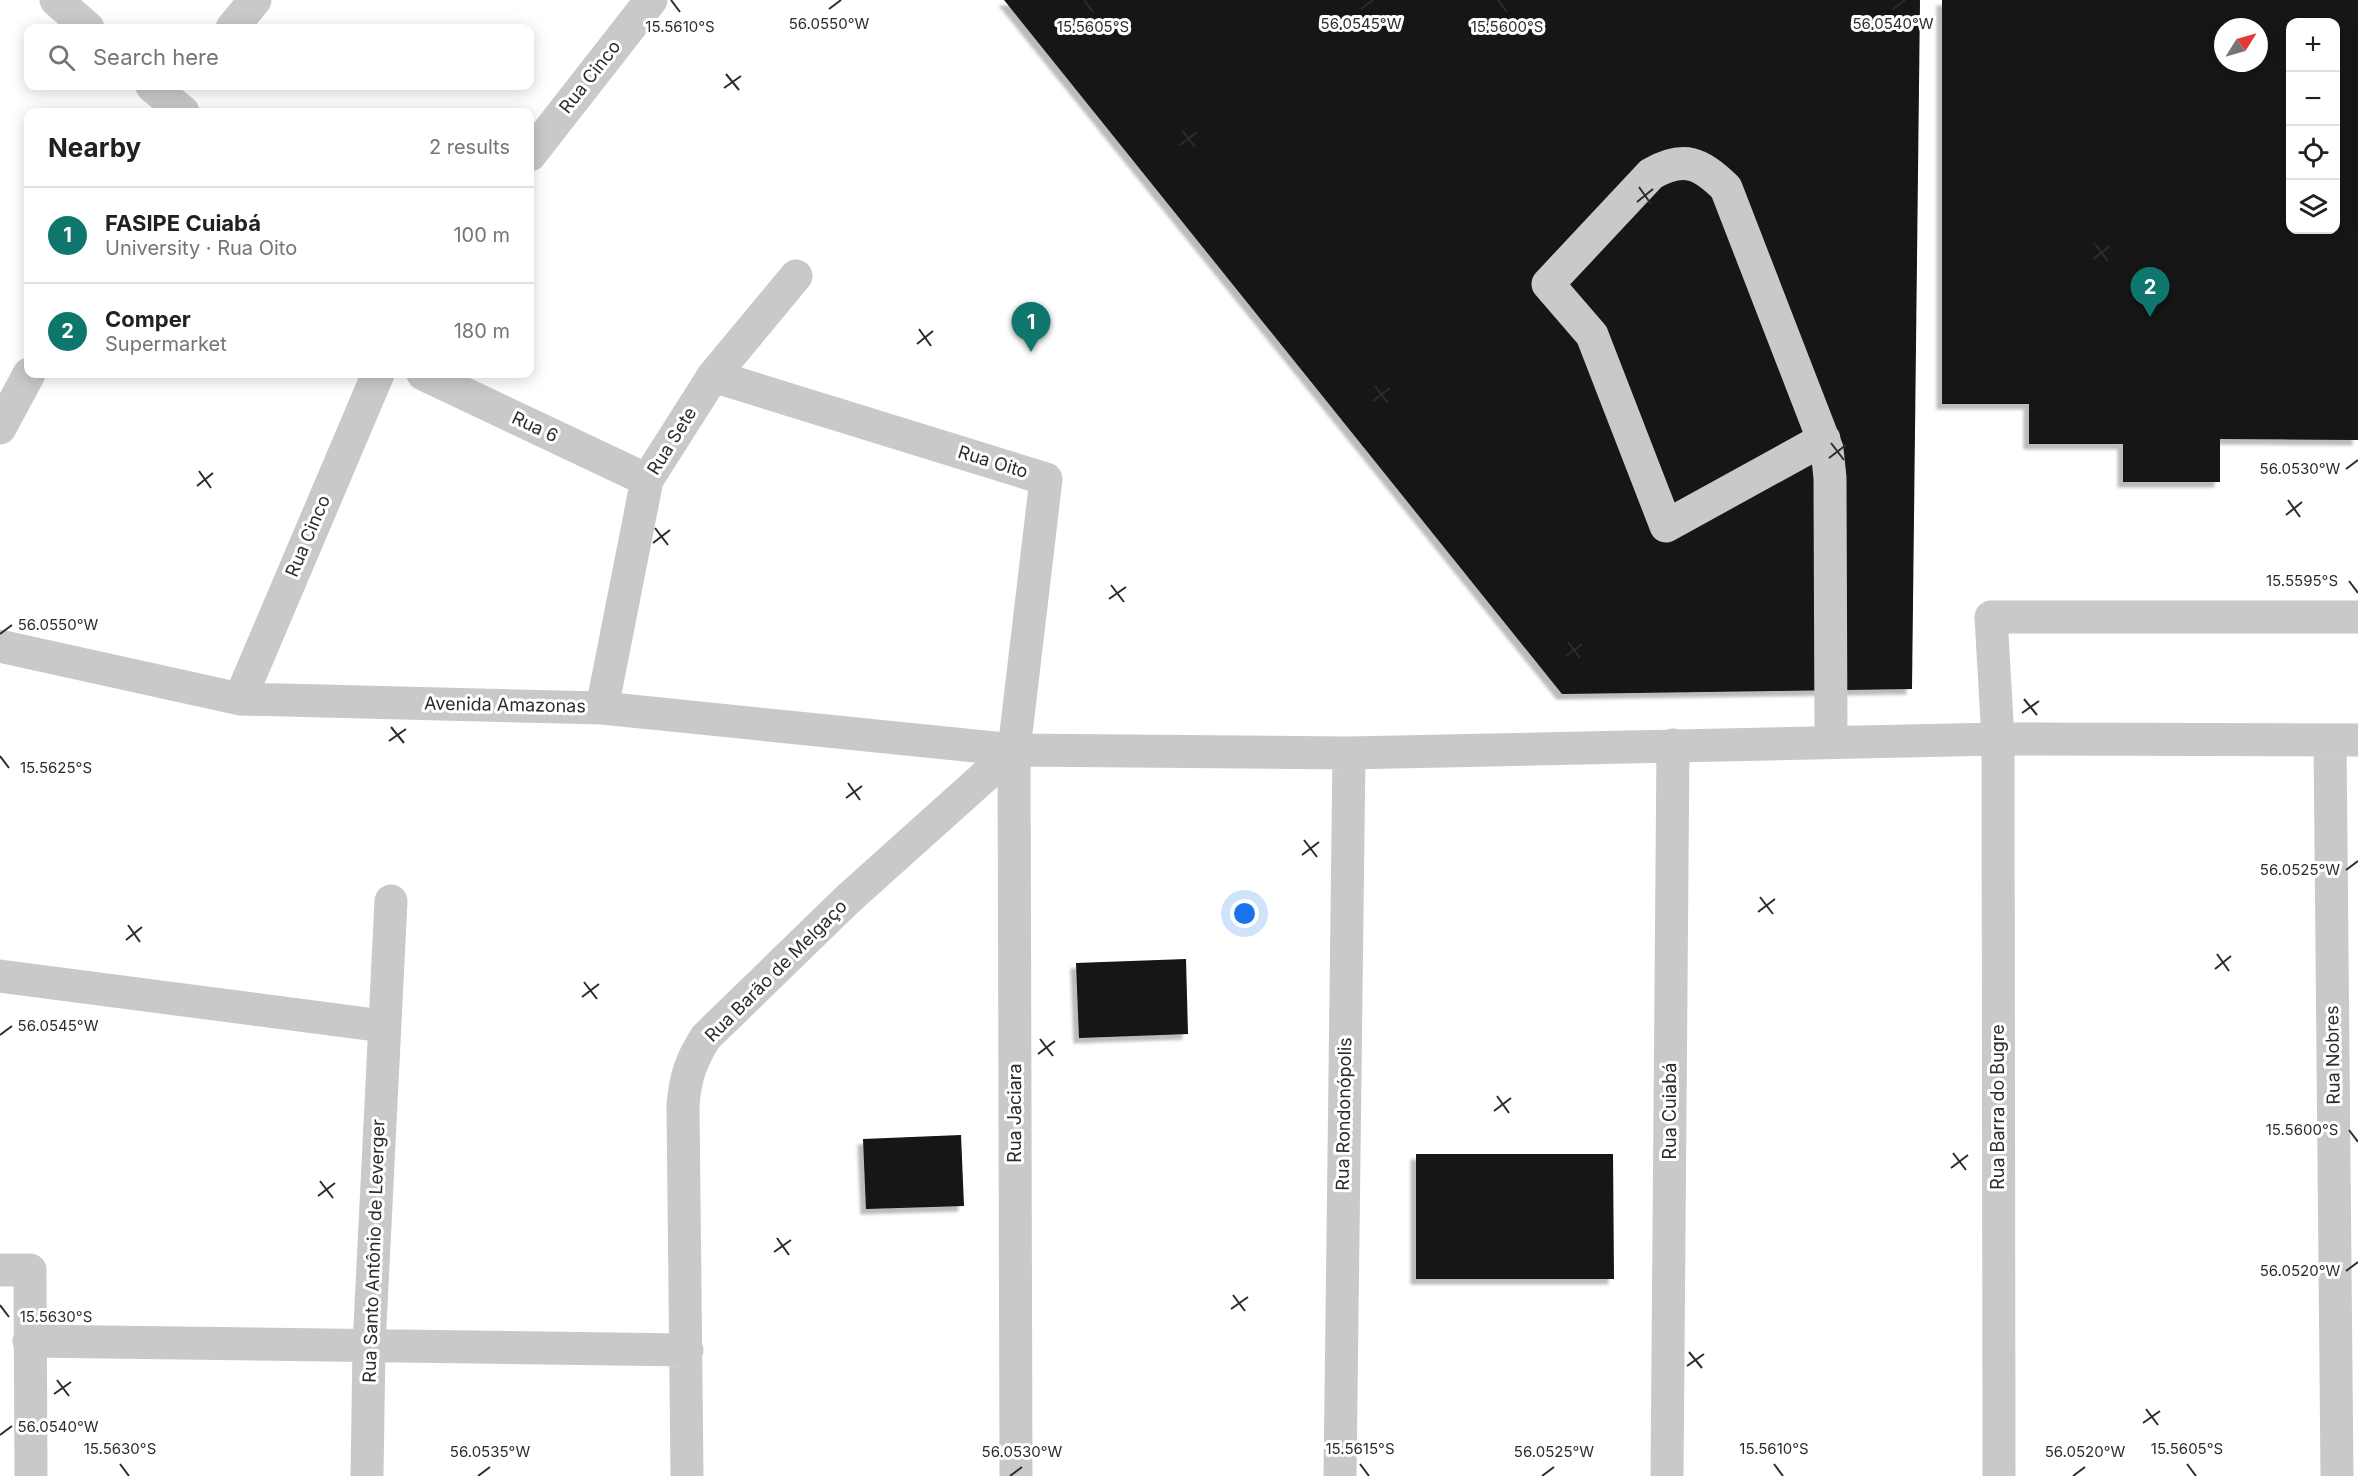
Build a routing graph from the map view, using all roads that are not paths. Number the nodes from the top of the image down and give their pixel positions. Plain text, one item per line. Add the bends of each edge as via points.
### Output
1 (56, 0) edge
2 (255, 0) edge
3 (651, 0) edge
4 (83, 24) edge
5 (235, 24) edge
6 (534, 150) edge
7 (796, 276) dead end
8 (713, 376) junction
9 (27, 378) edge
10 (376, 378) edge
11 (431, 378) edge
12 (0, 428) edge
13 (1824, 439) junction
14 (647, 480) junction
15 (2358, 617) edge
16 (0, 646) edge
17 (240, 699) junction
18 (602, 708) junction
19 (1998, 739) junction
20 (2344, 741) edge
21 (1831, 742) junction
22 (1673, 745) junction
23 (1014, 750) junction
24 (1348, 753) junction
25 (391, 901) dead end
26 (0, 976) edge
27 (383, 1026) junction
28 (0, 1270) edge
29 (29, 1341) junction
30 (369, 1347) junction
31 (687, 1350) junction
32 (32, 1476) edge
33 (367, 1476) edge
34 (687, 1476) edge
35 (1016, 1476) edge
36 (1340, 1476) edge
37 (1667, 1476) edge
38 (1999, 1476) edge
39 (2337, 1476) edge

1 - 4 street
2 - 5 street
3 - 6 street, Rua Cinco
7 - 8 street, Rua Sete
8 - 14 street, Rua Sete
8 - 23 street, Rua Oito via 1046,479
9 - 12 street
10 - 17 street, Rua Cinco
11 - 14 street, Rua 6
13 - 13 street via 1726,188 1709,171 1689,163 1666,165 1651,174 1548,284 1592,335 1666,526
13 - 21 street via 1830,478
14 - 18 street, Rua Sete
15 - 19 street, Rua Barra do Bugre via 1991,617
16 - 17 street, Avenida Amazonas
17 - 18 street, Avenida Amazonas
18 - 23 street, Avenida Amazonas
19 - 20 street, Avenida Amazonas
19 - 21 street, Avenida Amazonas
19 - 38 street, Rua Barra do Bugre
20 - 39 street, Rua Nobres
21 - 22 street, Avenida Amazonas
22 - 24 street, Avenida Amazonas
22 - 37 street, Rua Cuiabá
23 - 24 street, Avenida Amazonas
23 - 31 street, Rua Barão de Melgaço via 848,899 706,1037 691,1060 683,1106
23 - 35 street, Rua Jaciara
24 - 36 street, Rua Rondonópolis
25 - 27 street, Rua Santo Antônio de Leverger
26 - 27 street
27 - 30 street, Rua Santo Antônio de Leverger
28 - 29 street via 30,1270
29 - 30 street
29 - 32 street
30 - 31 street
30 - 33 street, Rua Santo Antônio de Leverger
31 - 34 street, Rua Barão de Melgaço

